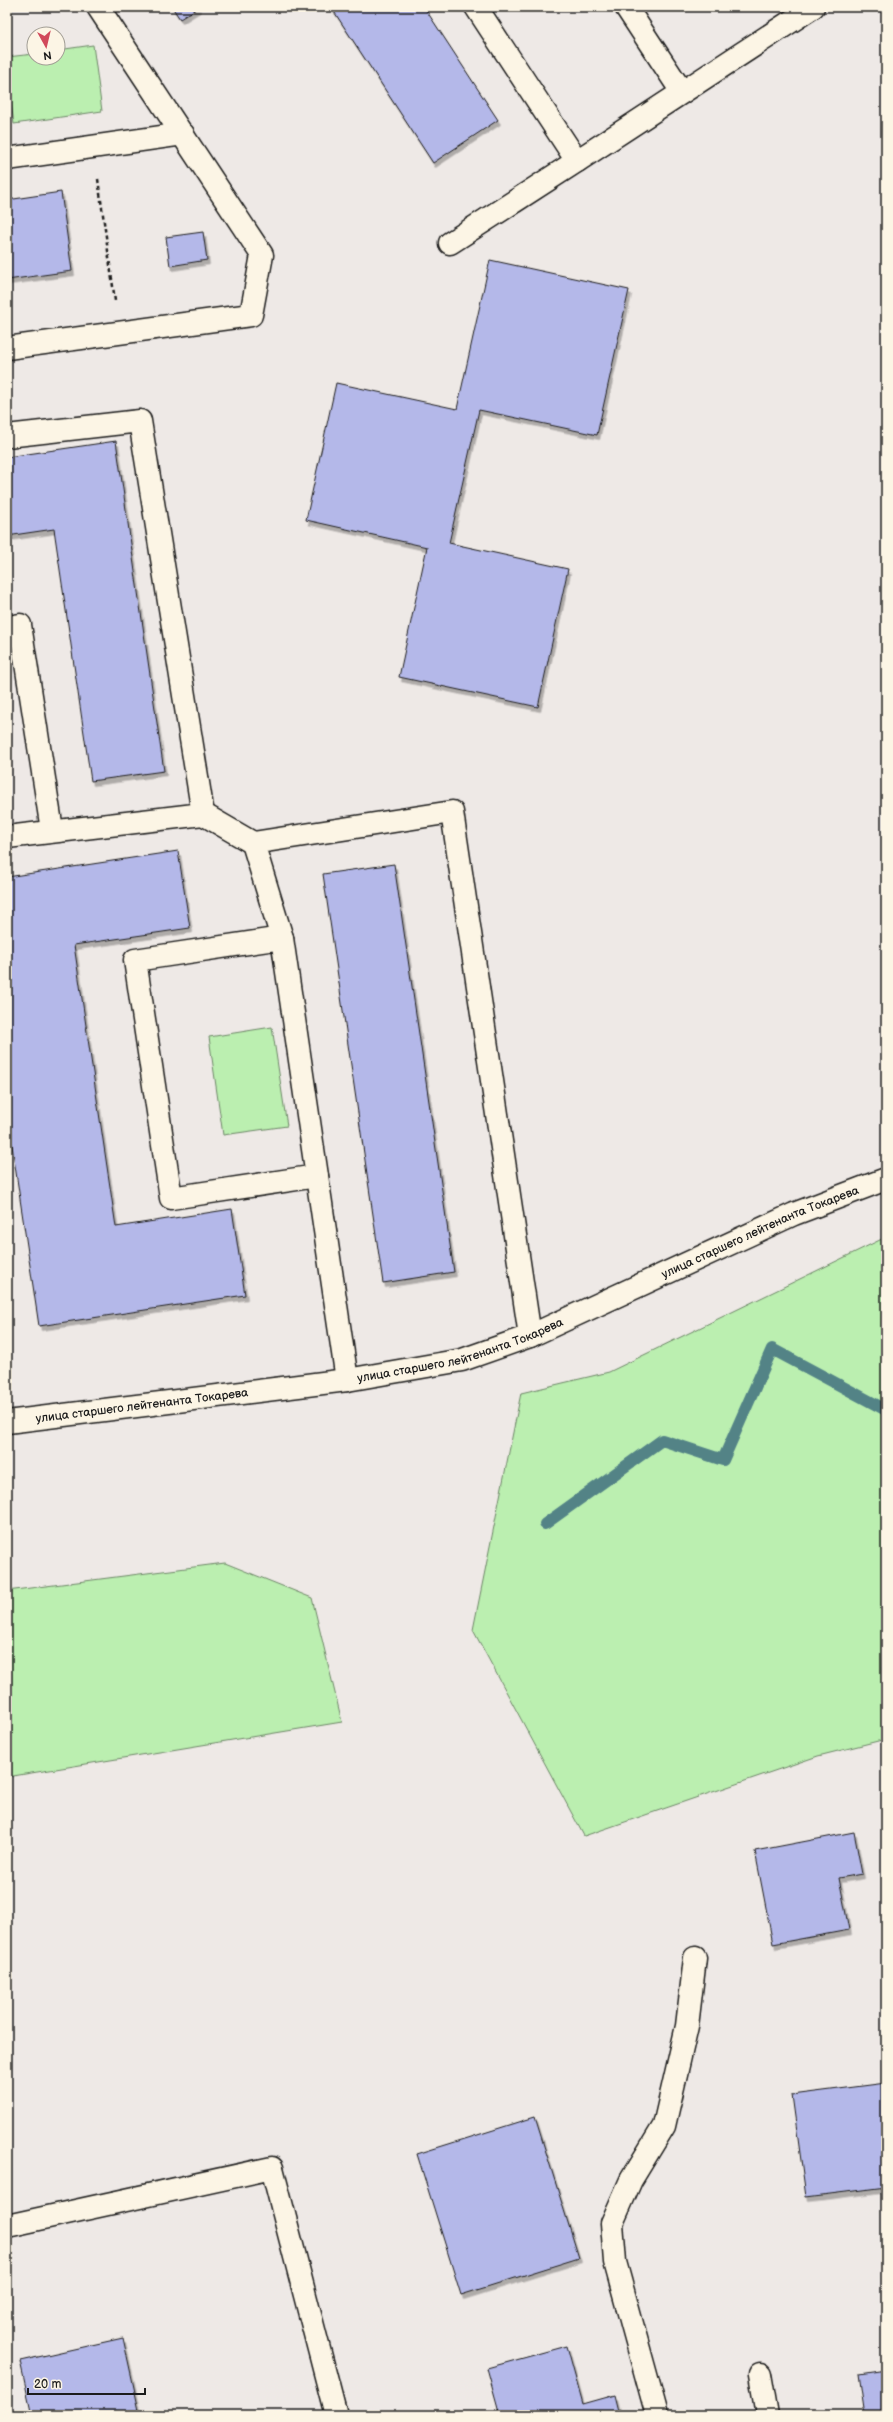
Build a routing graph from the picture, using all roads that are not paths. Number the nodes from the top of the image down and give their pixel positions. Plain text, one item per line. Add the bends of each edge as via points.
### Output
1 (98, 7) edge
2 (476, 7) edge
3 (626, 7) edge
4 (813, 7) edge
5 (682, 92) junction
6 (183, 134) junction
7 (7, 159) edge
8 (576, 161) junction
9 (450, 243) dead end
10 (7, 348) edge
11 (7, 436) edge
12 (7, 627) edge
13 (203, 814) junction
14 (52, 830) junction
15 (7, 837) edge
16 (253, 843) junction
17 (282, 938) junction
18 (317, 1176) junction
19 (886, 1179) edge
20 (530, 1332) junction
21 (494, 1334) dead end
22 (347, 1380) junction
23 (7, 1422) edge
24 (695, 1958) dead end
25 (7, 2226) edge
26 (760, 2374) dead end
27 (336, 2415) edge
28 (657, 2415) edge
29 (767, 2415) edge

1 - 6 street
2 - 8 street
3 - 5 street
4 - 5 street
5 - 8 street
6 - 7 street
6 - 10 street via 262,255 251,315
8 - 9 street
11 - 13 street via 140,420
12 - 14 street via 20,625
13 - 14 street
13 - 16 street
14 - 15 street
16 - 17 street
16 - 20 street via 452,812
17 - 18 street
17 - 18 street via 135,960 170,1198
18 - 22 street
19 - 20 street, улица старшего лейтенанта Токарева via 794,1214
20 - 21 street
20 - 22 street, улица старшего лейтенанта Токарева via 462,1360
22 - 23 street, улица старшего лейтенанта Токарева
24 - 28 street via 687,2026 664,2126 631,2180 612,2223 615,2262
25 - 27 street via 272,2168
26 - 29 street

